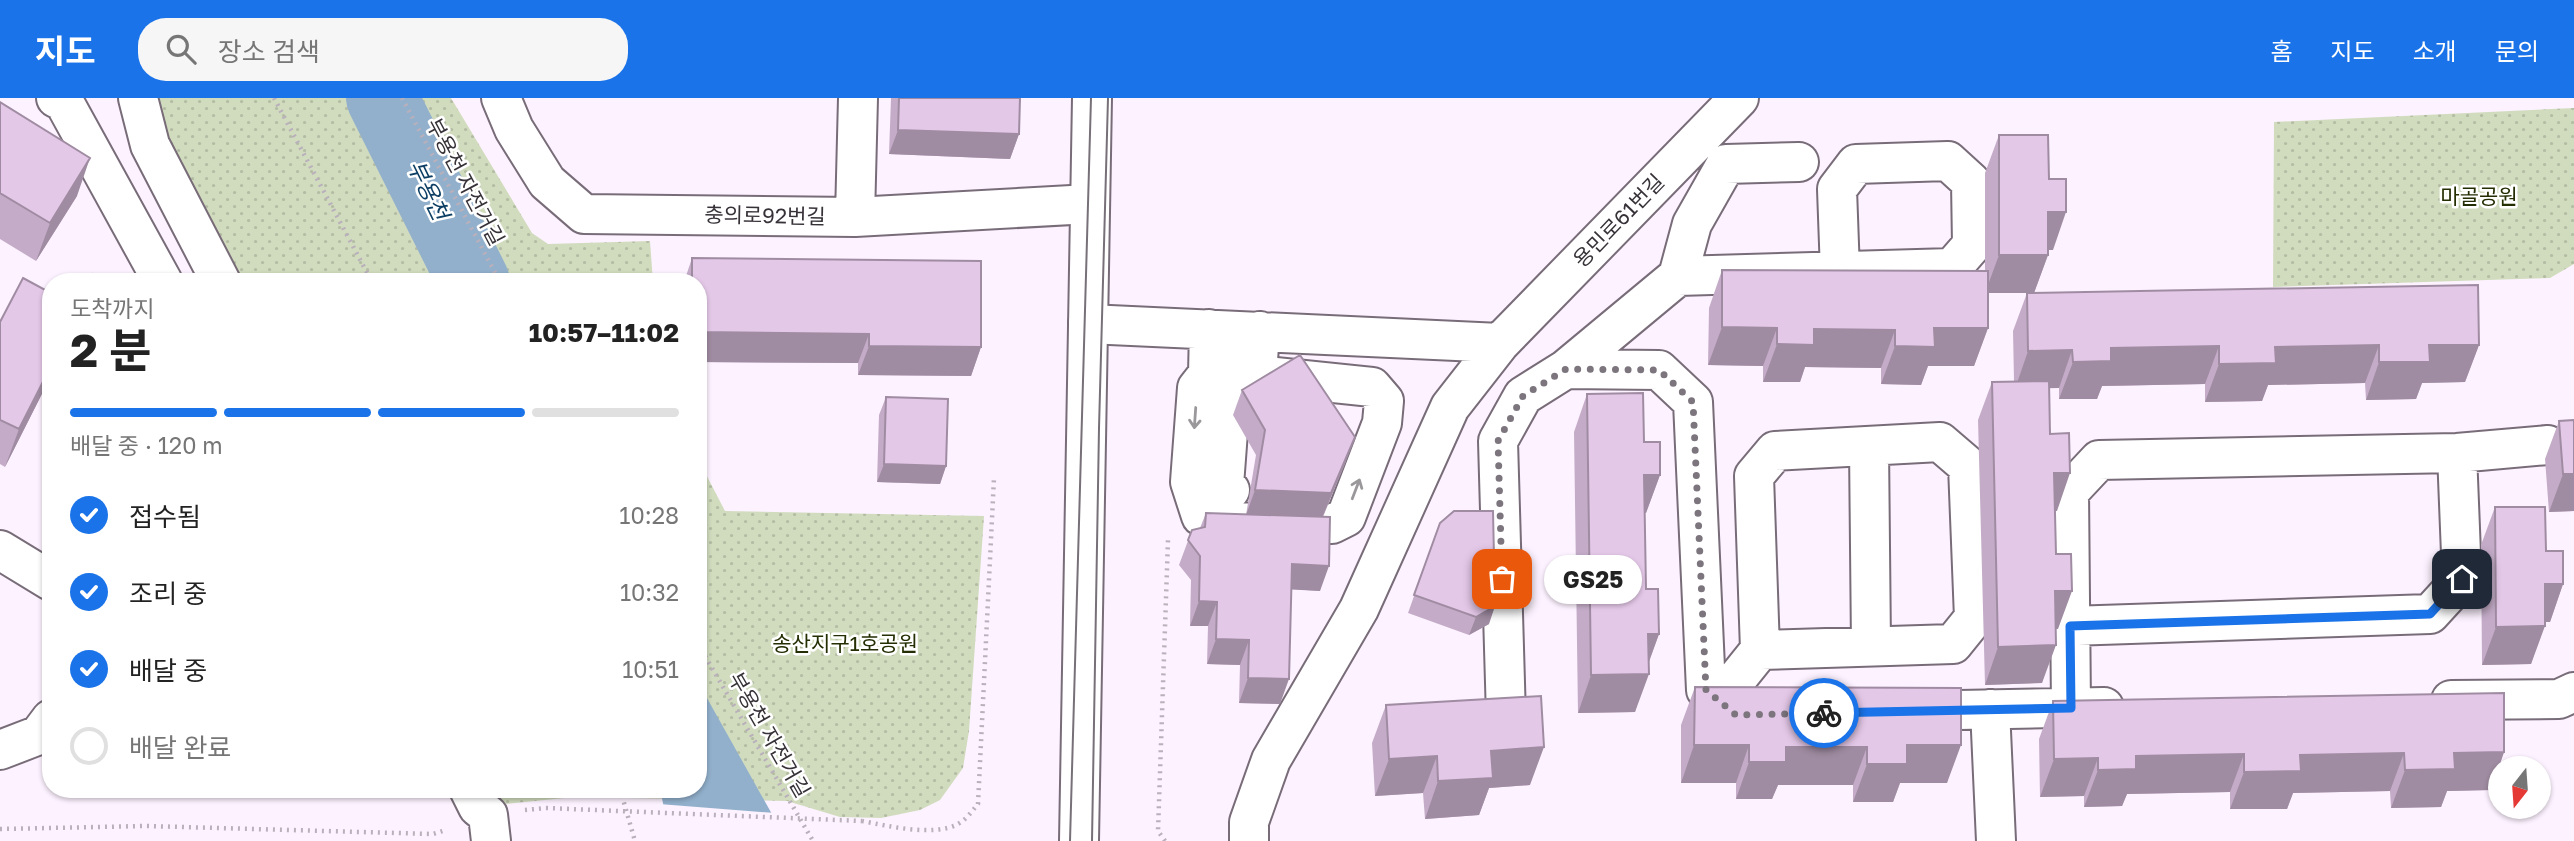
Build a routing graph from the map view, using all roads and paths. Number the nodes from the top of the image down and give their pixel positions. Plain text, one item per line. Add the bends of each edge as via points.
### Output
1 (56, 98) edge
2 (138, 98) edge
3 (274, 98) edge
4 (402, 98) edge
5 (501, 98) edge
6 (858, 98) edge
7 (1092, 98) edge
8 (1739, 98) edge
9 (1799, 162) dead end
10 (1090, 204) junction
11 (855, 217) junction
12 (1840, 272) edge
13 (158, 273) edge
14 (216, 273) edge
15 (367, 273) edge
16 (495, 273) edge
17 (1678, 276) junction
18 (1088, 324) junction
19 (1235, 330) junction
20 (1500, 343) junction
21 (1566, 369) junction
22 (1232, 375) junction
23 (2548, 445) dead end
24 (1869, 446) junction
25 (2457, 453) junction
26 (994, 478) dead end
27 (1230, 490) dead end
28 (1168, 538) dead end
29 (0, 550) edge
30 (42, 576) edge
31 (2070, 626) junction
32 (1871, 646) junction
33 (1760, 650) junction
34 (707, 659) edge
35 (2574, 692) edge
36 (1719, 701) junction
37 (2419, 701) edge
38 (2141, 706) edge
39 (2071, 708) junction
40 (1990, 709) junction
41 (1870, 712) edge
42 (1776, 714) edge
43 (1506, 717) edge
44 (42, 730) edge
45 (0, 750) edge
46 (623, 798) edge
47 (482, 815) edge
48 (0, 830) edge
49 (635, 841) edge
50 (813, 841) edge
51 (1079, 841) edge
52 (1165, 841) edge
53 (1250, 841) edge
54 (1996, 841) edge

1 - 13 street via 64,102
2 - 14 street via 150,145
3 - 15 path
4 - 16 path, 부용천 자전거길
5 - 11 street, 충의로92번길 via 547,182 583,214
6 - 11 street
7 - 10 street
8 - 20 street, 용민로61번길
9 - 17 street via 1727,164 1692,223
10 - 11 street, 충의로92번길
10 - 18 street
12 - 17 street
17 - 21 street
18 - 19 street
18 - 51 street
19 - 20 street
19 - 22 street
19 - 22 street
20 - 53 street, 용민로61번길 via 1450,407 1359,609 1271,760 1249,822
21 - 36 street via 1659,370 1693,402 1706,690
21 - 43 street via 1523,396 1498,441
22 -> 22 street via 1197,388 1190,482 1201,516 1225,522 1332,524 1346,517 1382,423 1384,401 1372,387
22 - 27 street via 1224,485
23 - 25 street
24 - 32 street
24 - 32 street via 1940,442 1968,466 1974,618 1953,643
24 - 33 street via 1775,451 1754,476
25 - 31 street via 2462,579 2430,614
25 - 31 street via 2099,460 2068,492
26 - 47 path, bridge via 978,803 957,825 906,829 862,821 546,808
28 - 52 path via 1157,831
29 - 30 street
31 - 39 street
32 - 33 street
33 - 36 street
34 - 50 path, 부용천 자전거길
35 - 37 street via 2559,698
36 - 42 street via 1736,715
38 - 39 street
39 - 40 street
40 - 41 street
40 - 54 street
44 - 45 street
46 - 49 path
47 - 48 path via 433,834 146,826

